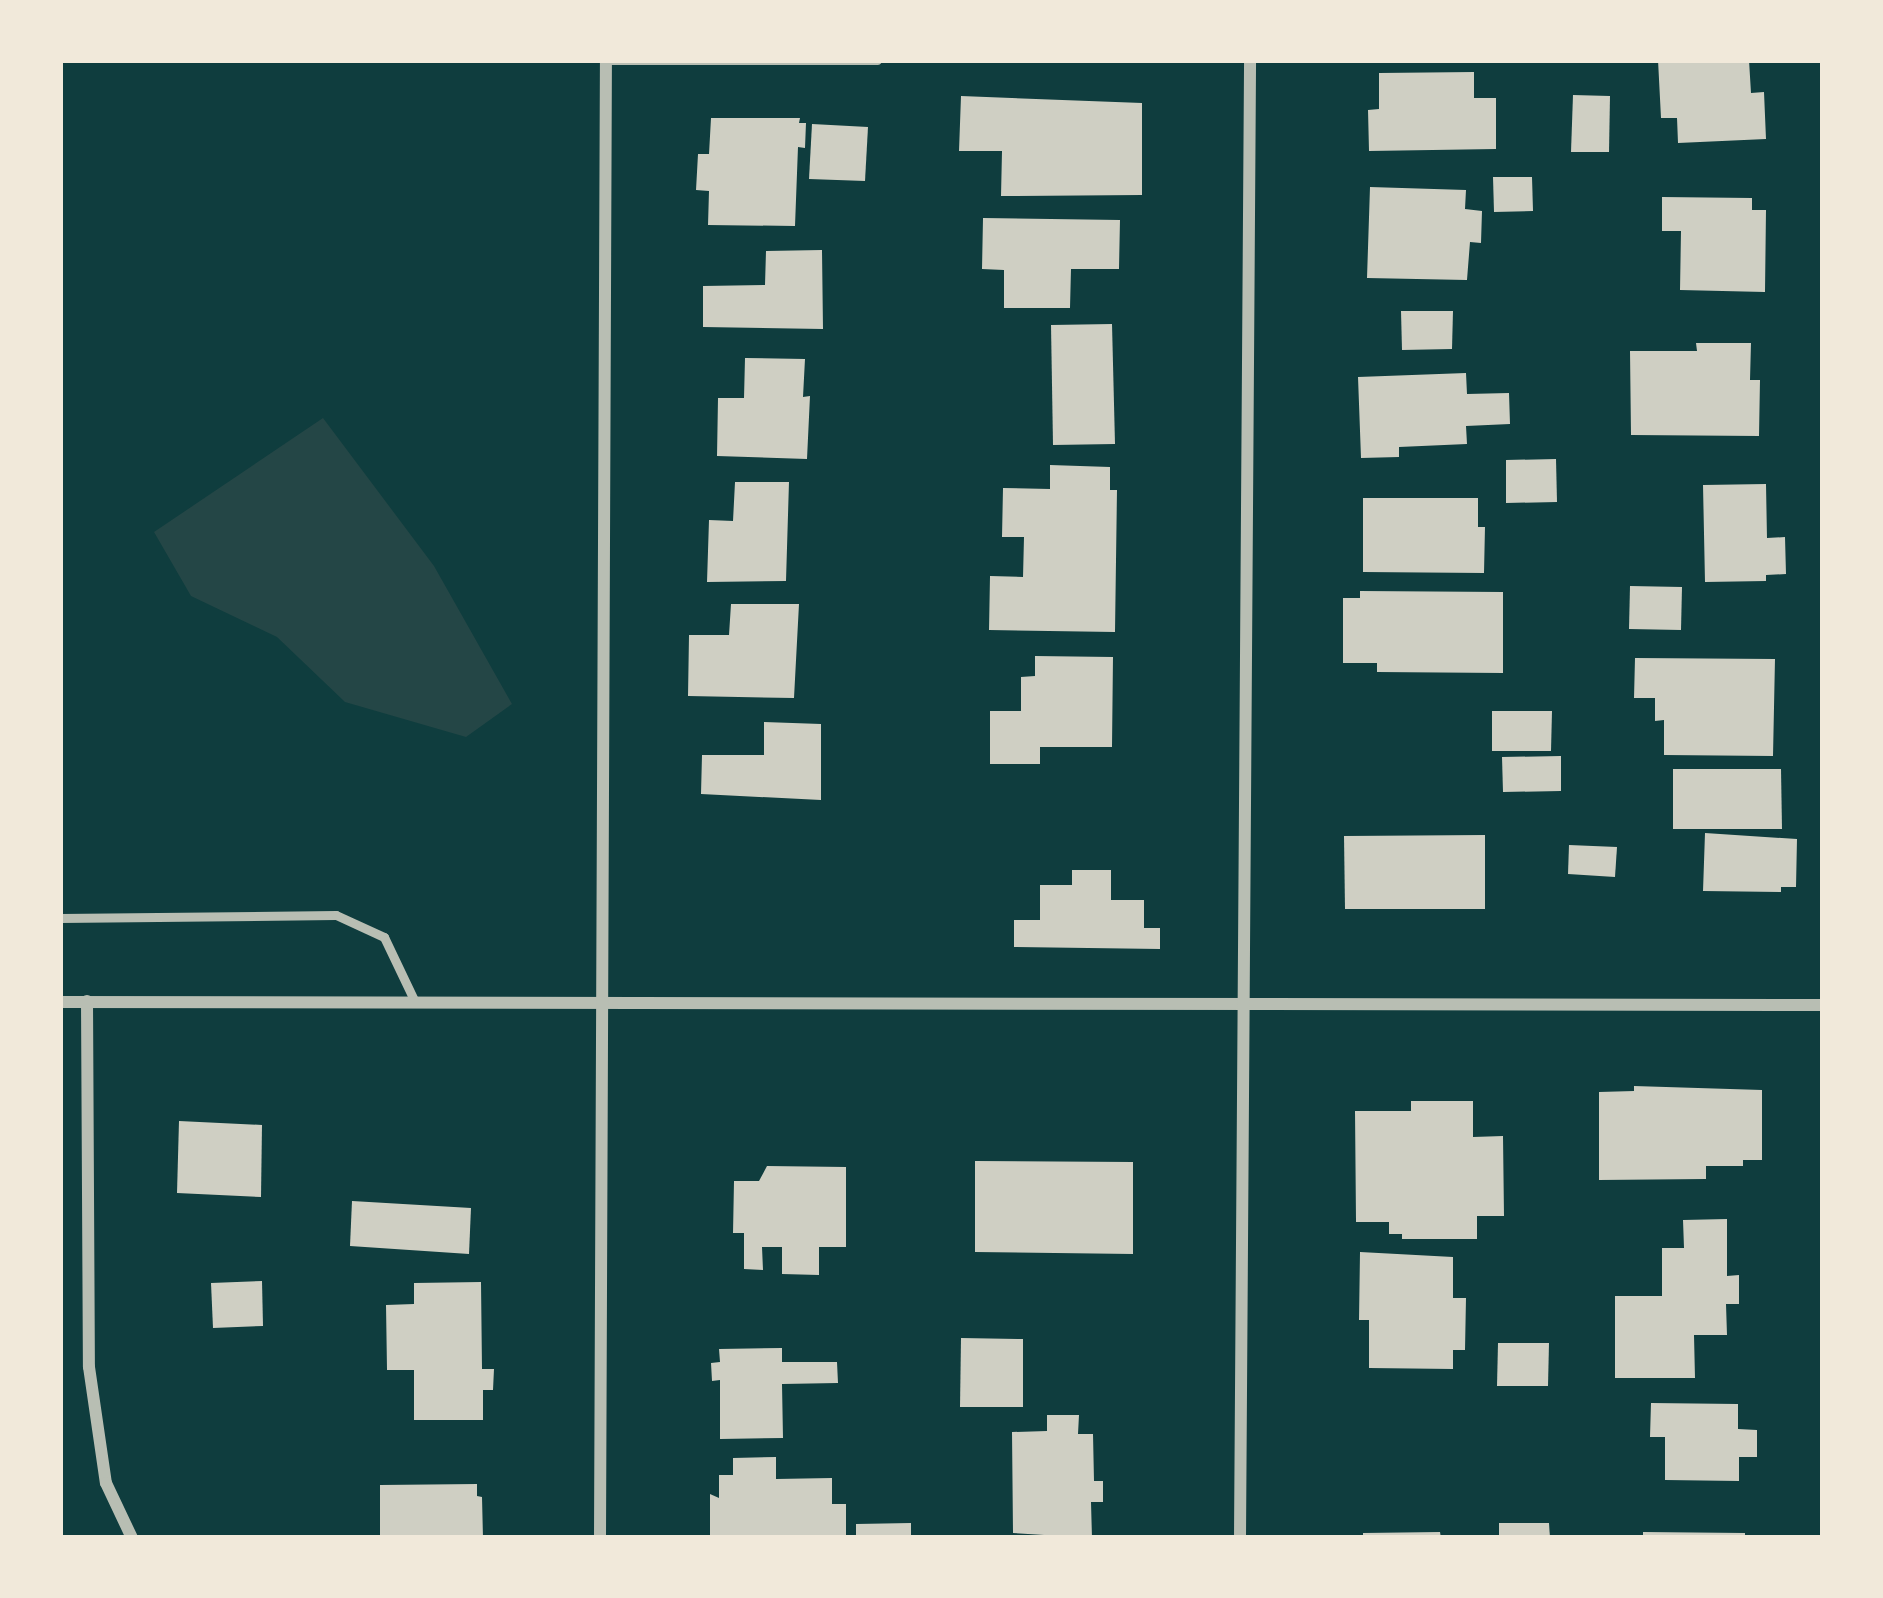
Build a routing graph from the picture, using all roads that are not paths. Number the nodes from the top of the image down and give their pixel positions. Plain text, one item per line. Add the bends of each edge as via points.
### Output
1 (606, 60) edge
2 (878, 60) edge
3 (1250, 60) edge
4 (60, 918) edge
5 (414, 1000) junction
6 (603, 1000) junction
7 (87, 1001) junction
8 (60, 1002) edge
9 (1823, 1005) edge
10 (1244, 1006) junction
11 (132, 1538) edge
12 (599, 1538) edge
13 (1240, 1538) edge

1 - 2 lane
1 - 6 street
3 - 10 street
4 - 5 lane via 335,915 384,938
5 - 6 street
5 - 7 street
6 - 10 street
6 - 12 street
7 - 8 street
7 - 11 street via 89,1367 106,1484
9 - 10 street
10 - 13 street

